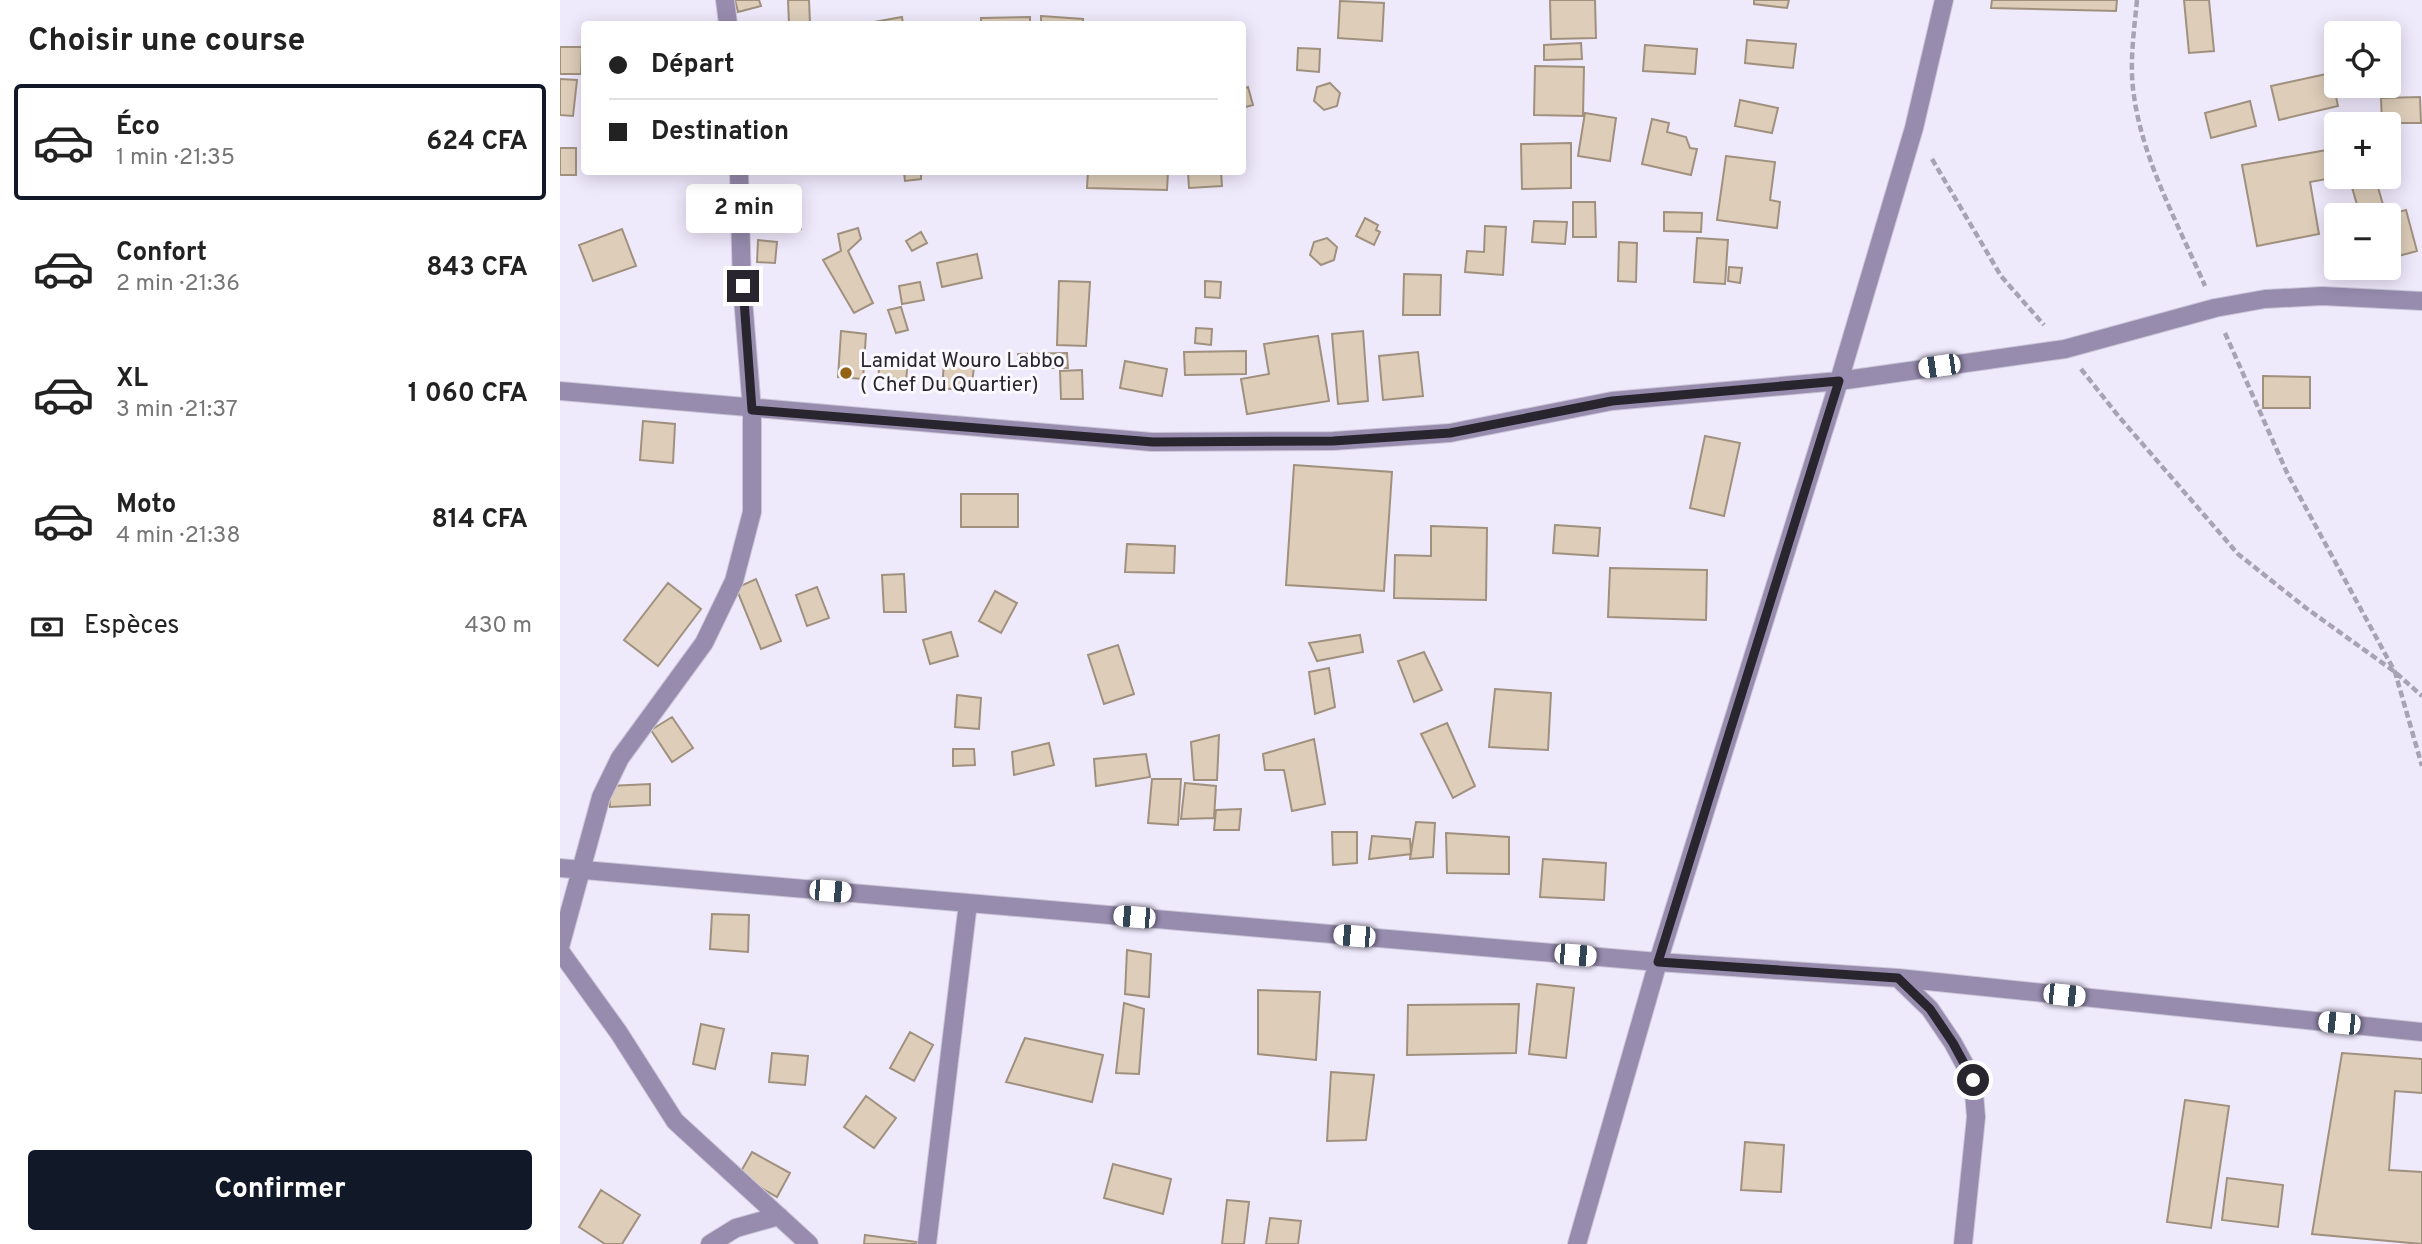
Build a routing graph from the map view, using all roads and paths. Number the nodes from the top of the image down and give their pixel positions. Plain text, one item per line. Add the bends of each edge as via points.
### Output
1 (725, 0) edge
2 (1944, 0) edge
3 (2137, 0) edge
4 (728, 21) edge
5 (1914, 128) junction
6 (739, 175) edge
7 (2422, 301) edge
8 (2215, 308) junction
9 (2064, 349) junction
10 (1839, 381) junction
11 (560, 391) edge
12 (752, 410) junction
13 (2395, 672) junction
14 (2422, 696) edge
15 (2422, 766) edge
16 (560, 868) edge
17 (581, 870) junction
18 (968, 903) junction
19 (560, 949) edge
20 (1658, 962) junction
21 (1898, 978) junction
22 (2422, 1032) edge
23 (779, 1216) junction
24 (710, 1244) edge
25 (809, 1244) edge
26 (927, 1244) edge
27 (1577, 1244) edge
28 (1963, 1244) edge

1 - 4 street
2 - 5 street
3 - 8 path via 2133,95 2144,145
5 - 9 path via 2001,276
5 - 10 street
6 - 12 street
7 - 8 street via 2322,296
8 - 9 street
8 - 13 path via 2288,475
9 - 10 street
9 - 13 path via 2238,554
10 - 12 street via 1612,401 1450,433 1333,441 1153,442
10 - 20 street
11 - 12 street
12 - 17 street via 752,512 734,581 704,643 620,758 601,797
13 - 14 path
13 - 15 path
16 - 17 street
17 - 18 street
17 - 19 street
18 - 20 street
18 - 26 street
19 - 23 street via 675,1121
20 - 21 street
20 - 27 street
21 - 22 street
21 - 28 street via 1930,1009 1973,1080 1976,1117
23 - 24 street via 736,1228
23 - 25 street

